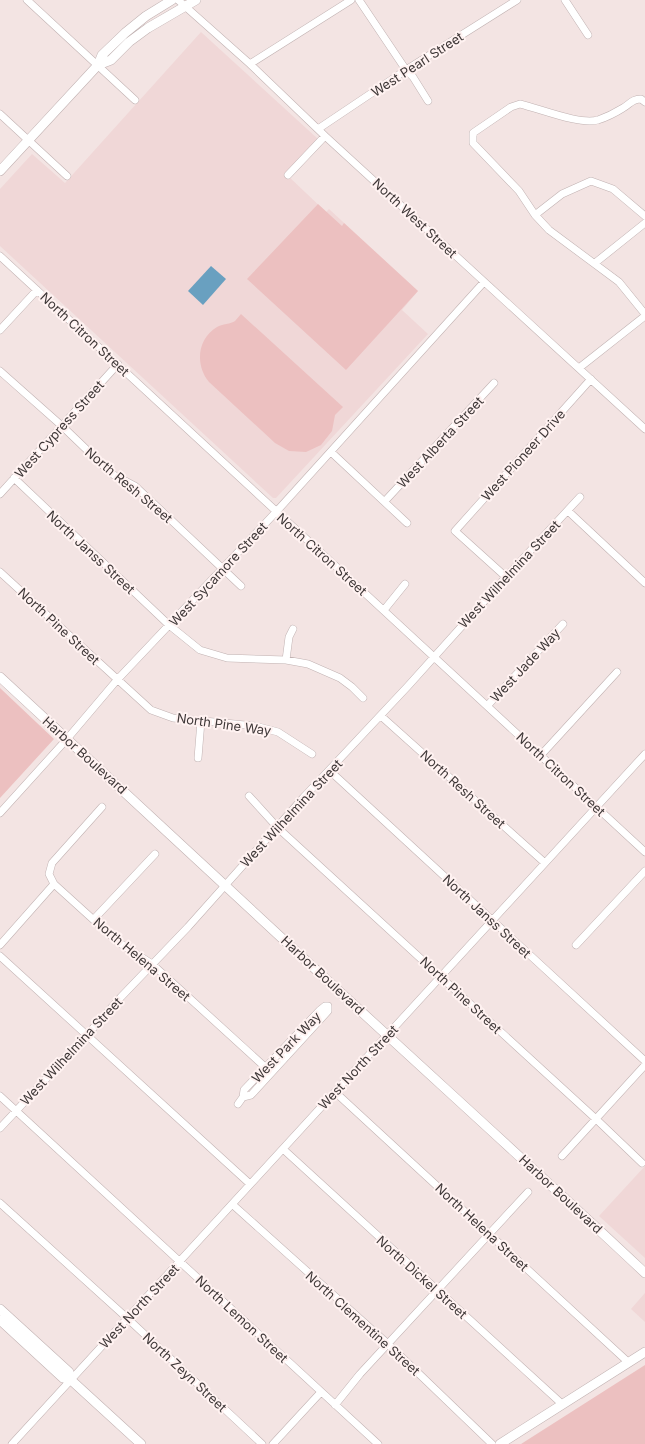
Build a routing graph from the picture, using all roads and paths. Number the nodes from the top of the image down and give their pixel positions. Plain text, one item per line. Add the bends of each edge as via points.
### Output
1 (27, 0) edge
2 (172, 0) edge
3 (178, 0) edge
4 (196, 0) edge
5 (351, 0) edge
6 (359, 0) edge
7 (517, 0) edge
8 (565, 0) edge
9 (185, 6) junction
10 (588, 35) dead end
11 (250, 64) junction
12 (98, 65) junction
13 (406, 70) junction
14 (135, 100) dead end
15 (428, 101) dead end
16 (645, 102) edge
17 (0, 114) edge
18 (318, 129) junction
19 (325, 136) junction
20 (28, 140) junction
21 (0, 171) edge
22 (288, 175) dead end
23 (67, 176) dead end
24 (535, 215) junction
25 (645, 216) edge
26 (645, 223) edge
27 (0, 256) edge
28 (595, 263) junction
29 (484, 282) junction
30 (37, 290) junction
31 (645, 315) edge
32 (0, 330) edge
33 (118, 364) junction
34 (579, 368) junction
35 (0, 371) edge
36 (591, 379) junction
37 (494, 384) dead end
38 (62, 426) junction
39 (645, 429) edge
40 (331, 452) junction
41 (14, 478) junction
42 (0, 494) edge
43 (580, 497) dead end
44 (385, 501) junction
45 (568, 511) junction
46 (276, 512) junction
47 (407, 523) dead end
48 (222, 568) junction
49 (0, 572) edge
50 (506, 577) junction
51 (645, 582) edge
52 (405, 584) dead end
53 (241, 586) dead end
54 (384, 610) junction
55 (563, 624) dead end
56 (169, 625) junction
57 (292, 629) dead end
58 (434, 656) junction
59 (286, 660) junction
60 (617, 672) dead end
61 (0, 678) edge
62 (117, 680) junction
63 (363, 698) dead end
64 (488, 706) junction
65 (381, 716) junction
66 (201, 721) junction
67 (67, 739) junction
68 (312, 754) dead end
69 (645, 754) edge
70 (541, 755) junction
71 (198, 758) dead end
72 (330, 771) junction
73 (249, 796) dead end
74 (102, 807) dead end
75 (597, 807) junction
76 (0, 813) edge
77 (278, 828) junction
78 (645, 852) edge
79 (155, 854) dead end
80 (545, 863) junction
81 (645, 872) edge
82 (54, 884) junction
83 (226, 884) junction
84 (94, 919) junction
85 (492, 920) junction
86 (0, 945) edge
87 (576, 945) dead end
88 (0, 956) edge
89 (152, 964) junction
90 (441, 976) junction
91 (87, 1035) junction
92 (387, 1035) junction
93 (645, 1061) edge
94 (645, 1065) edge
95 (265, 1067) junction
96 (335, 1092) junction
97 (0, 1096) edge
98 (243, 1097) junction
99 (238, 1104) dead end
100 (16, 1111) junction
101 (596, 1119) junction
102 (0, 1128) edge
103 (283, 1149) junction
104 (562, 1156) dead end
105 (642, 1163) dead end
106 (250, 1184) junction
107 (528, 1192) dead end
108 (0, 1203) edge
109 (232, 1204) junction
110 (489, 1233) junction
111 (179, 1261) junction
112 (645, 1273) edge
113 (437, 1290) junction
114 (0, 1309) edge
115 (127, 1318) junction
116 (0, 1320) edge
117 (388, 1344) junction
118 (645, 1352) edge
119 (628, 1362) junction
120 (71, 1380) junction
121 (321, 1392) junction
122 (334, 1404) junction
123 (562, 1404) junction
124 (12, 1444) edge
125 (141, 1444) edge
126 (262, 1444) edge
127 (274, 1444) edge
128 (378, 1444) edge
129 (492, 1444) edge
130 (500, 1444) edge

1 - 12 street
2 - 12 main road via 125,33 102,55
3 - 9 street, North West Street
4 - 9 main road
5 - 11 street
6 - 13 street
7 - 13 street, West Pearl Street
8 - 10 street
9 - 11 street, North West Street
9 - 12 main road via 148,28 111,60
11 - 18 street, North West Street
12 - 14 street
12 - 20 main road
13 - 15 street
13 - 18 street, West Pearl Street
16 - 24 street via 634,99 624,108 608,116 581,121 520,104 510,107 473,133 473,143 519,191
17 - 20 street
18 - 19 street, North West Street
19 - 22 street
19 - 29 street, North West Street
20 - 21 main road
20 - 23 street
24 - 25 street via 562,194 591,181 613,189
24 - 28 street via 549,230
26 - 28 street
27 - 30 street, North Citron Street
28 - 31 street via 619,282
29 - 34 street, North West Street
29 - 40 street, West Sycamore Street
30 - 32 street
30 - 33 street, North Citron Street
31 - 34 street
33 - 38 street, West Cypress Street
33 - 46 street, North Citron Street
34 - 36 street, North West Street
35 - 38 street, North Resh Street
36 - 39 street, North West Street
36 - 50 street, West Pioneer Drive via 455,531
37 - 44 street, West Alberta Street
38 - 41 street, West Cypress Street
38 - 48 street, North Resh Street via 112,474 135,486
40 - 44 street
40 - 46 street, West Sycamore Street
41 - 42 street, West Cypress Street
41 - 56 street, North Janss Street
43 - 45 street, West Wilhelmina Street
44 - 47 street
45 - 50 street, West Wilhelmina Street
45 - 51 street
46 - 48 street, West Sycamore Street
46 - 54 street, North Citron Street
48 - 53 street, North Resh Street
48 - 56 street, West Sycamore Street
49 - 62 street, North Pine Street
50 - 58 street, West Wilhelmina Street
52 - 54 street
54 - 58 street, North Citron Street
55 - 64 street, West Jade Way
56 - 59 street, North Janss Street via 200,650 227,658
56 - 62 street, West Sycamore Street
57 - 59 street via 288,637
58 - 64 street, North Citron Street
58 - 65 street, West Wilhelmina Street
59 - 63 street, North Janss Street via 308,664 328,672
60 - 70 street
61 - 67 main road, Harbor Boulevard
62 - 66 street, North Pine Way via 151,710 173,718
62 - 67 street, West Sycamore Street
64 - 70 street, North Citron Street
65 - 72 street, West Wilhelmina Street
65 - 80 street, North Resh Street
66 - 68 street, North Pine Way via 255,726 278,732
66 - 71 street
67 - 76 street, West Sycamore Street
67 - 83 main road, Harbor Boulevard
69 - 75 street, West North Street
70 - 75 street, North Citron Street
72 - 77 street, West Wilhelmina Street
72 - 85 street, North Janss Street
73 - 77 street, North Pine Street
74 - 82 street via 52,862 48,874
75 - 78 street, North Citron Street
75 - 80 street, West North Street
77 - 83 street, West Wilhelmina Street
77 - 90 street, North Pine Street
79 - 84 street
80 - 85 street, West North Street
81 - 87 street
82 - 84 street, North Helena Street
82 - 86 street
83 - 89 street, West Wilhelmina Street
83 - 92 main road, Harbor Boulevard
84 - 89 street, North Helena Street via 118,942
85 - 90 street, West North Street
85 - 93 street, North Janss Street
88 - 91 street
89 - 91 street, West Wilhelmina Street
89 - 95 street, North Helena Street
90 - 92 street, West North Street
90 - 101 street, North Pine Street
91 - 100 street, West Wilhelmina Street
91 - 106 street
92 - 96 street, West North Street
92 - 112 main road, Harbor Boulevard
94 - 101 street
95 - 98 street, West Park Way via 244,1090
95 - 98 street, West Park Way via 320,1010 328,1006 328,1011 256,1089
96 - 103 street, West North Street
96 - 110 street, North Helena Street
97 - 100 street, North Lemon Street
98 - 99 street, West Park Way
100 - 102 street, West Wilhelmina Street
100 - 111 street, North Lemon Street
101 - 104 street
101 - 105 street, North Pine Street
103 - 106 street, West North Street
103 - 113 street, North Dickel Street
106 - 109 street, West North Street
107 - 110 street
108 - 115 street, North Zeyn Street
109 - 111 street, West North Street
109 - 117 street, North Clementine Street
110 - 113 street
110 - 119 street, North Helena Street
111 - 115 street, West North Street
111 - 121 street, North Lemon Street
113 - 117 street
113 - 123 street, North Dickel Street
114 - 120 main road via 69,1372
115 - 120 street, West North Street
115 - 126 street, North Zeyn Street
116 - 120 main road via 63,1378
117 - 122 street
117 - 129 street, North Clementine Street
118 - 119 main road
119 - 123 main road
120 - 124 street, West North Street
120 - 125 main road
121 - 122 street, North Lemon Street
121 - 127 street
122 - 128 street, North Lemon Street
123 - 130 main road

